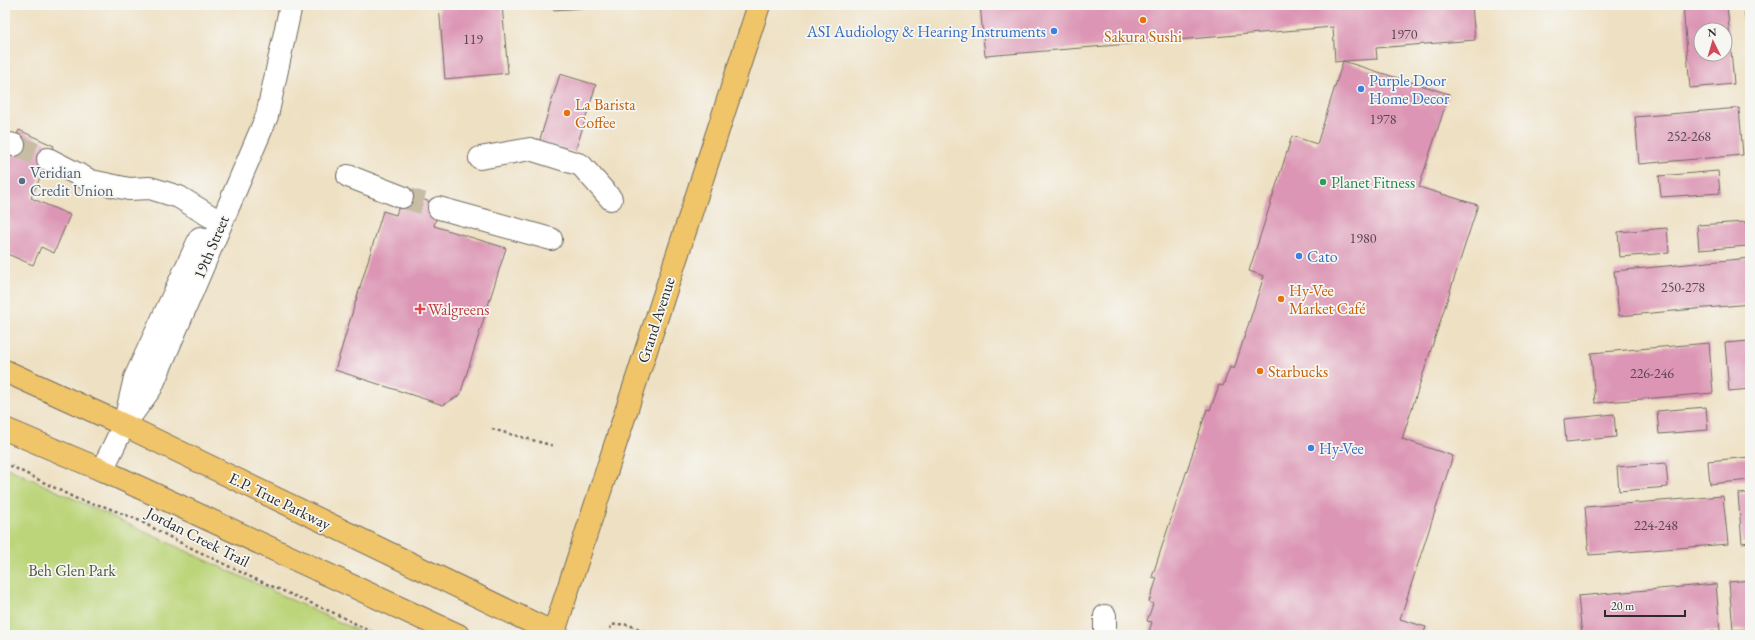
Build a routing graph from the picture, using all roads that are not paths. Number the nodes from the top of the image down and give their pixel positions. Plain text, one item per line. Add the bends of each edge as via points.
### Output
1 (290, 5) edge
2 (759, 5) edge
3 (278, 60) junction
4 (480, 158) dead end
5 (48, 159) tunnel mouth
6 (348, 176) dead end
7 (402, 197) tunnel mouth
8 (611, 199) dead end
9 (439, 208) tunnel mouth
10 (210, 216) junction
11 (551, 239) dead end
12 (5, 371) edge
13 (124, 425) junction
14 (5, 428) edge
15 (102, 470) junction
16 (555, 634) edge
17 (458, 635) edge

1 - 3 street, 19th Street
2 - 16 main road, Grand Avenue
3 - 10 street, 19th Street
3 - 13 street, 19th Street via 267,116 224,218 151,388
4 - 8 street via 530,149 581,165
5 - 10 street via 92,181 129,189 150,188 179,197
6 - 7 street
9 - 11 street
10 - 13 street, 19th Street via 135,378
12 - 13 main road, E.P. True Parkway
13 - 15 street, 19th Street
13 - 16 main road, E.P. True Parkway
14 - 15 main road
15 - 17 main road

